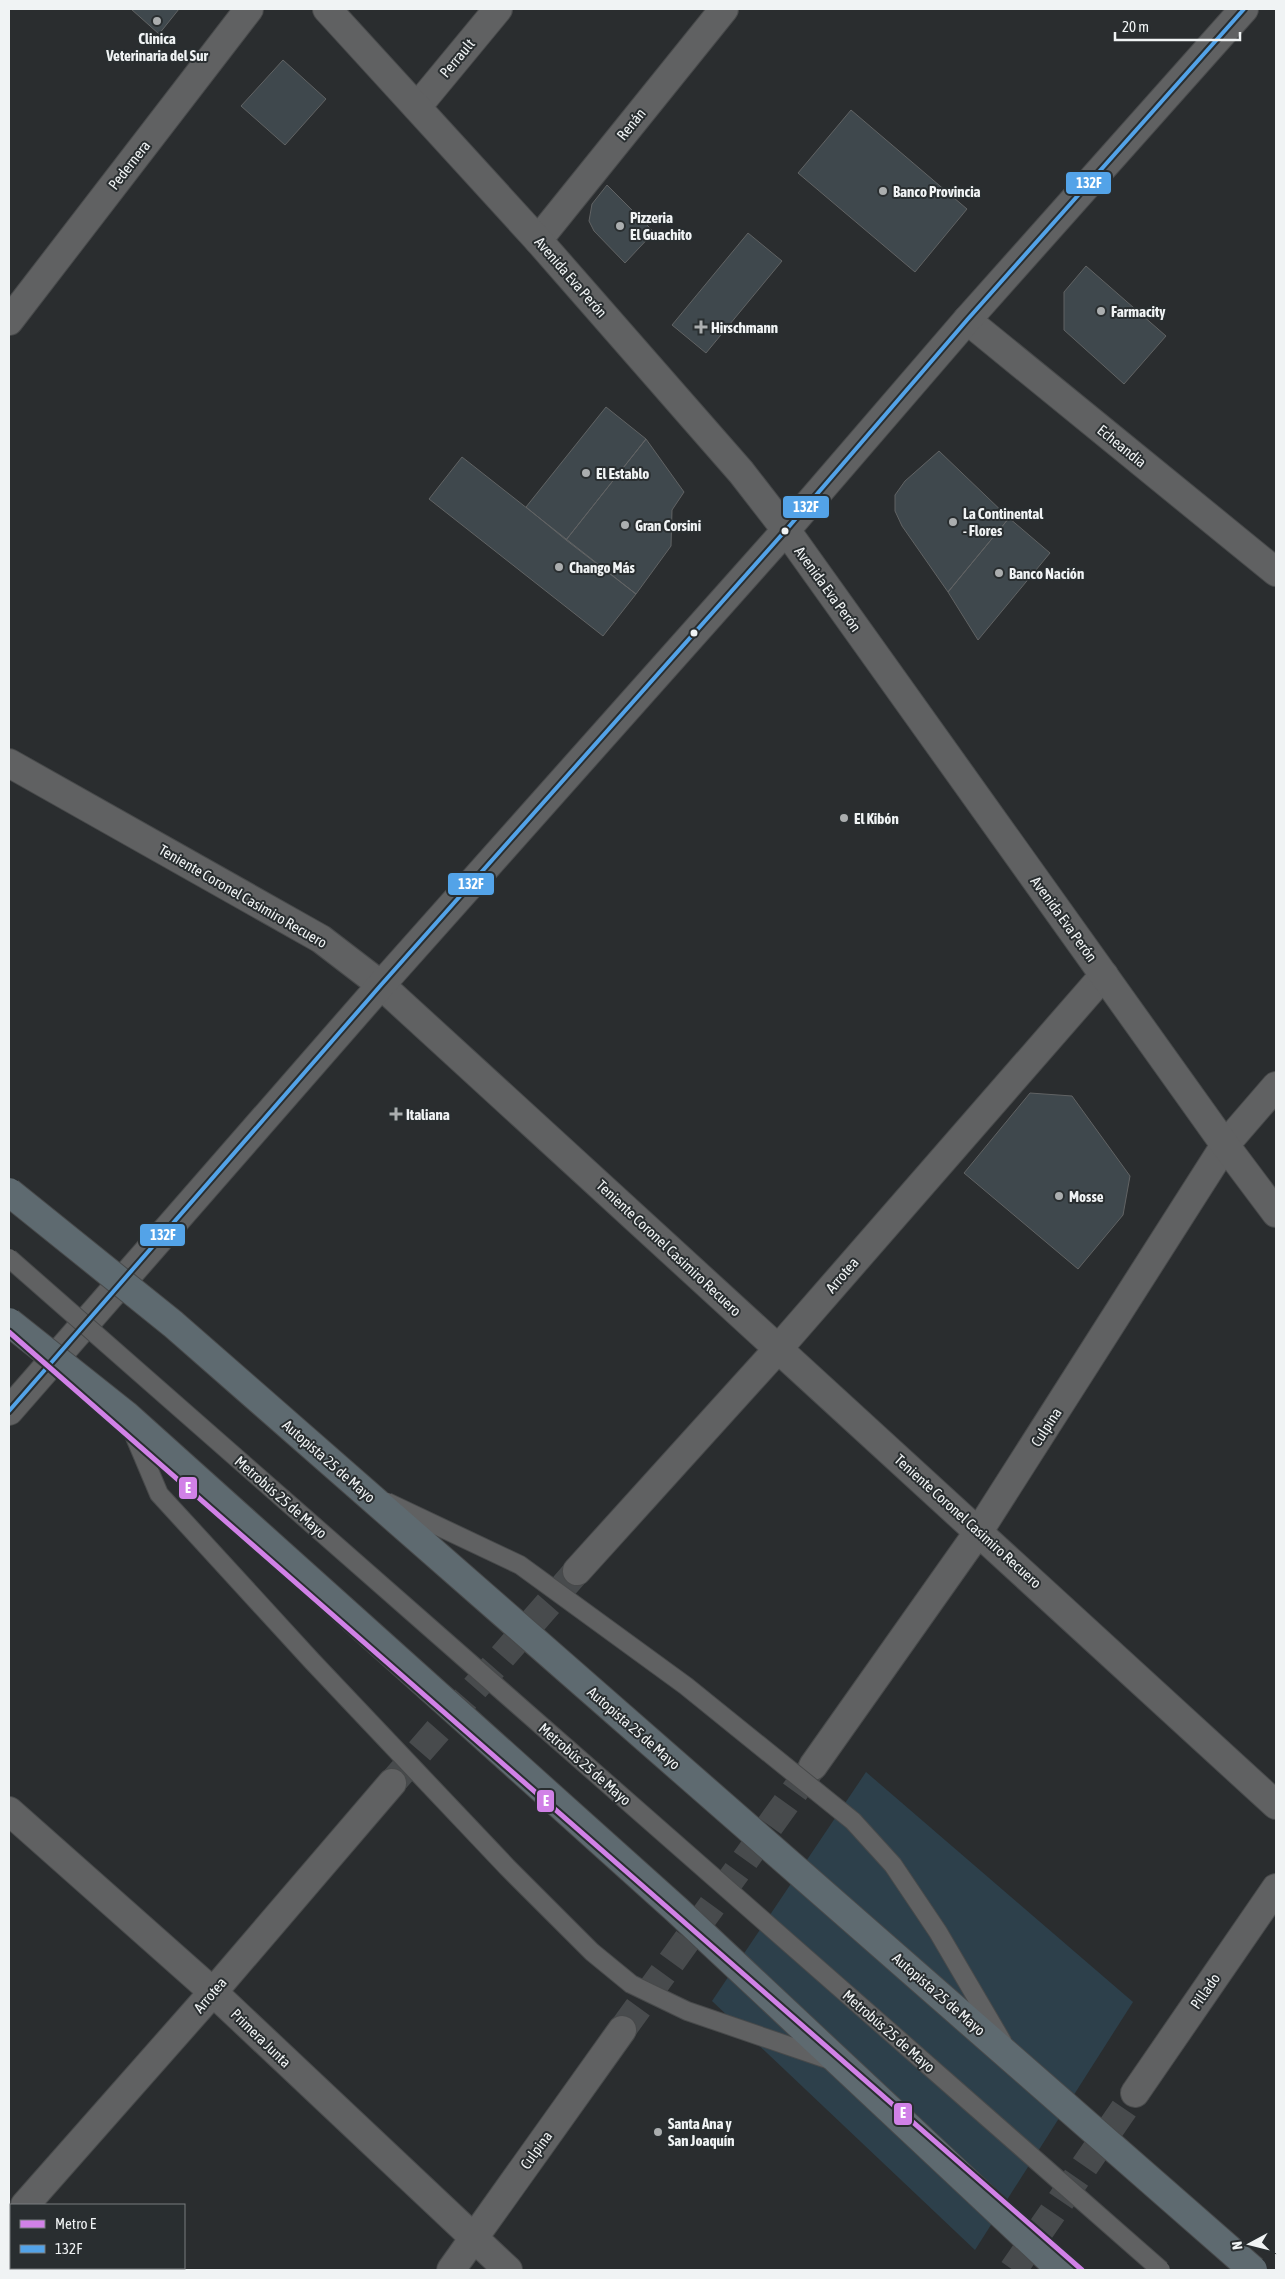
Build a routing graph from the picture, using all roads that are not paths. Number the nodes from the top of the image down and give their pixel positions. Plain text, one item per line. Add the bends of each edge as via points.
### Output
1 (249, 9) edge
2 (327, 9) edge
3 (498, 9) edge
4 (724, 9) edge
5 (1244, 9) edge
6 (417, 107) junction
7 (538, 240) junction
8 (967, 320) junction
9 (9, 321) edge
10 (786, 530) junction
11 (1276, 572) edge
12 (9, 763) edge
13 (1104, 975) junction
14 (381, 985) junction
15 (1276, 1086) edge
16 (1225, 1145) junction
17 (9, 1192) edge
18 (1276, 1213) edge
19 (9, 1258) edge
20 (9, 1322) edge
21 (778, 1349) junction
22 (9, 1411) edge
23 (126, 1415) junction
24 (364, 1491) junction
25 (979, 1531) junction
26 (577, 1572) tunnel mouth
27 (813, 1766) tunnel mouth
28 (392, 1782) tunnel mouth
29 (1276, 1805) edge
30 (9, 1811) edge
31 (1276, 1888) edge
32 (213, 1992) junction
33 (622, 2030) tunnel mouth
34 (1014, 2060) junction
35 (840, 2063) junction
36 (1135, 2093) tunnel mouth
37 (25, 2204) edge
38 (472, 2239) junction
39 (451, 2270) edge
40 (508, 2270) edge
41 (1062, 2270) edge
42 (1161, 2270) edge
43 (1253, 2270) edge

1 - 9 street, Pedernera
2 - 6 street, Avenida Eva Perón
3 - 6 street, Perrault
4 - 7 street, Renán
5 - 8 street
6 - 7 street, Avenida Eva Perón
7 - 10 street, Avenida Eva Perón via 741,472
8 - 10 street
8 - 11 street, Echeandia
10 - 13 street, Avenida Eva Perón
10 - 14 street
12 - 14 street, Teniente Coronel Casimiro Recuero via 321,938
13 - 16 street, Avenida Eva Perón
13 - 21 street, Arrotea
14 - 21 street, Teniente Coronel Casimiro Recuero
14 - 22 street
15 - 16 street, Culpina
16 - 18 street, Avenida Eva Perón
16 - 25 street, Culpina
17 - 24 highway, Autopista 25 de Mayo, bridge via 174,1324
19 - 42 lane, Metrobús 25 de Mayo, bridge
20 - 23 highway, bridge
21 - 25 street, Teniente Coronel Casimiro Recuero
21 - 26 street, Arrotea
23 - 35 highway, bridge via 677,1910
23 - 35 lane, bridge via 159,1494 325,1675 592,1952 631,1984 687,2012
24 - 34 highway, Autopista 25 de Mayo, bridge
24 - 34 lane, bridge via 520,1565 686,1686 853,1821 893,1866 938,1932
25 - 27 street, Culpina
25 - 29 street, Teniente Coronel Casimiro Recuero
28 - 32 street, Arrotea
30 - 32 street, Primera Junta
31 - 36 street, Pillado
32 - 37 street, Arrotea
32 - 38 street, Primera Junta
33 - 38 street, Culpina
34 - 43 highway, Autopista 25 de Mayo, bridge
35 - 41 highway, bridge
38 - 39 street, Culpina
38 - 40 street, Primera Junta

